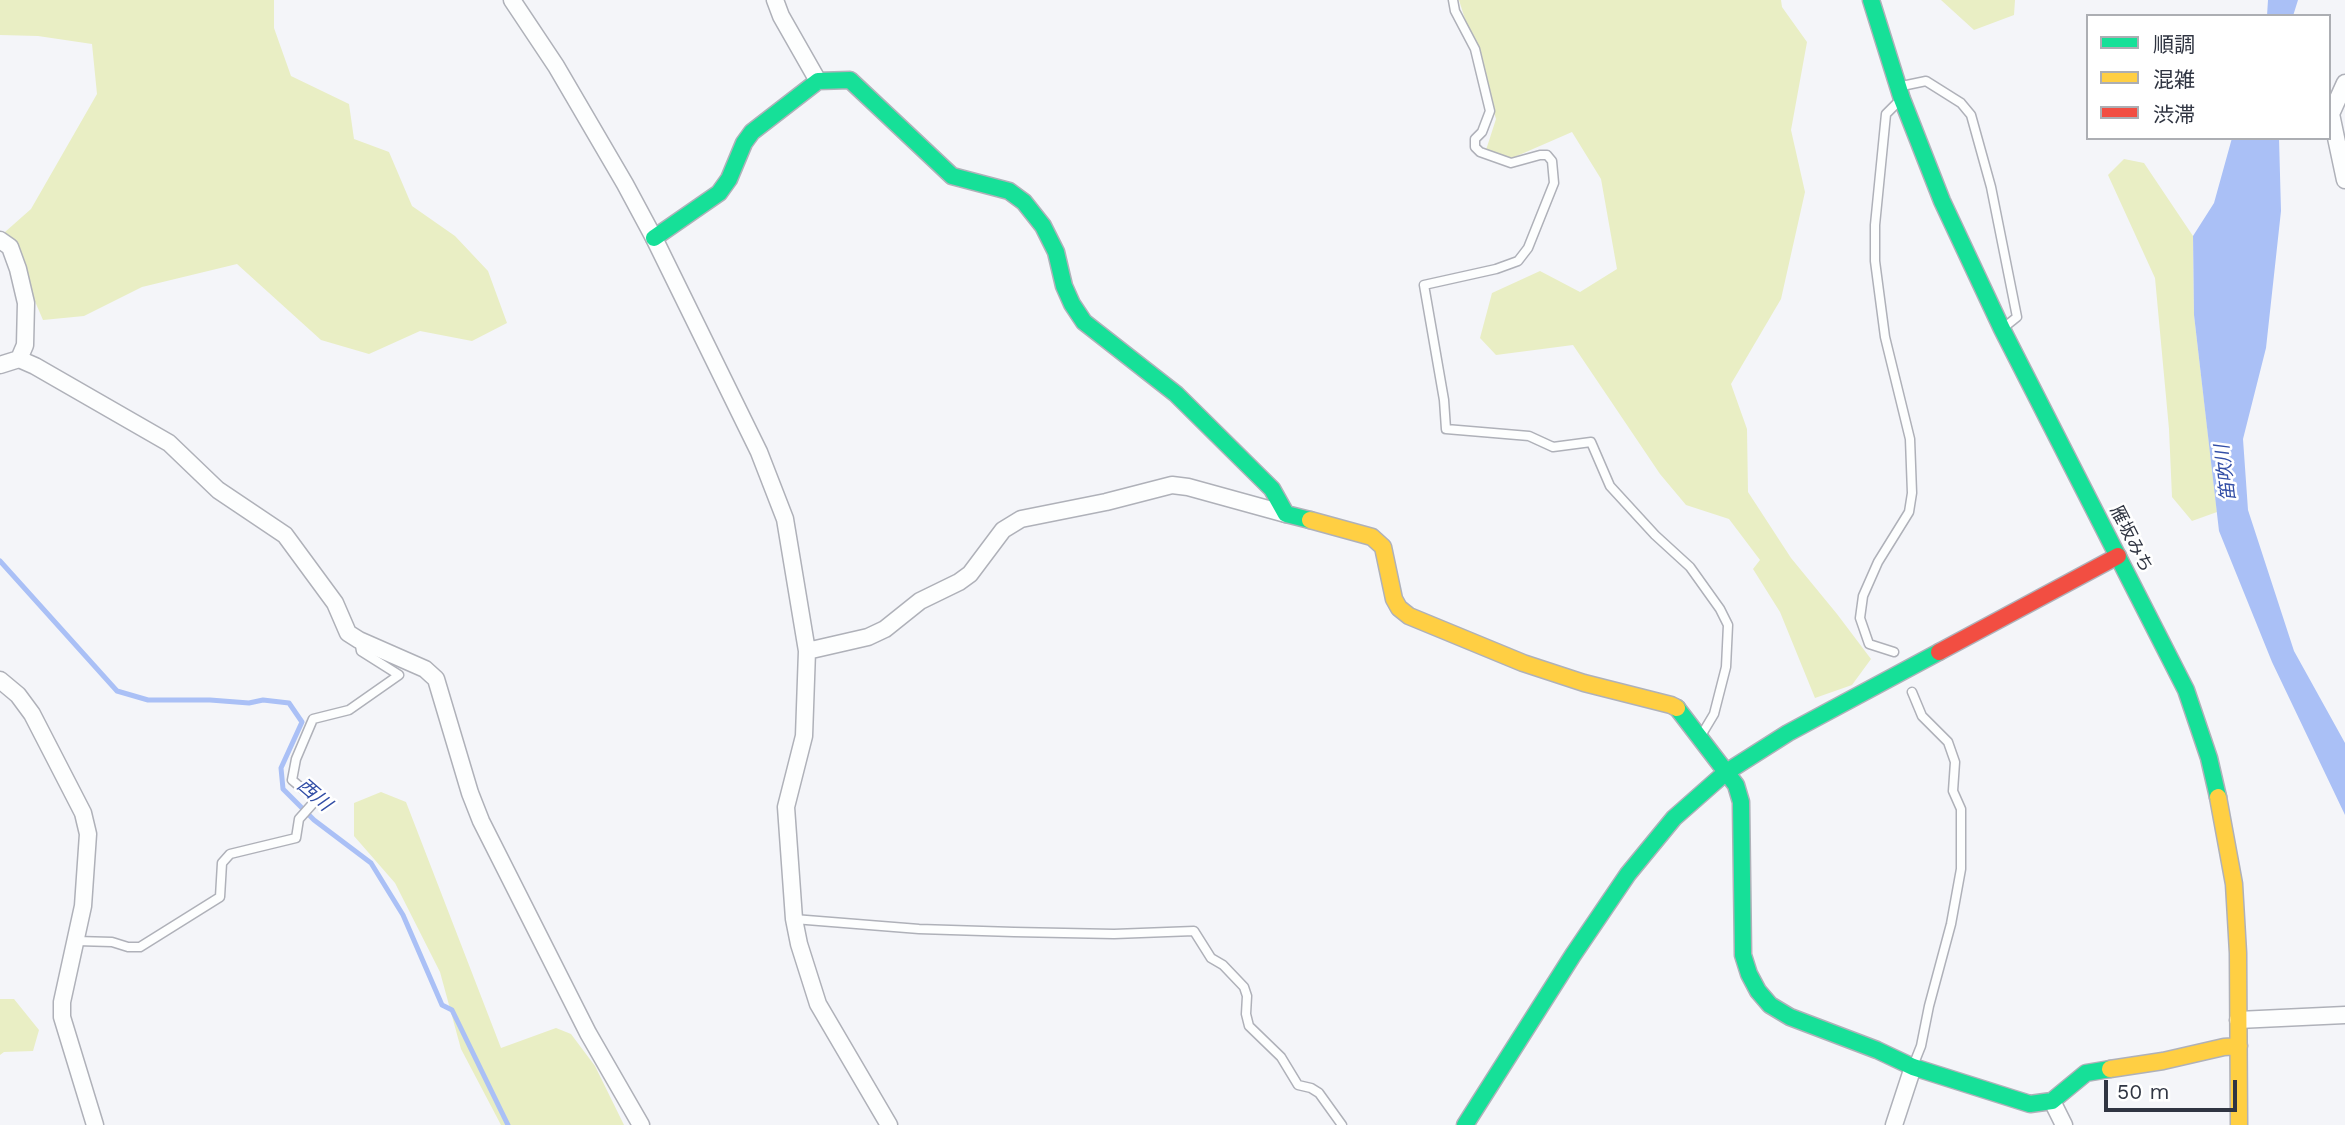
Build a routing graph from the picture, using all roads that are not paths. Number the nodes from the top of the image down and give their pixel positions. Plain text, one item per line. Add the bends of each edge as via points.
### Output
1 (512, 0) edge
2 (775, 0) edge
3 (1452, 0) edge
4 (1871, 0) edge
5 (818, 81) junction
6 (2345, 83) edge
7 (1900, 93) junction
8 (2345, 180) edge
9 (654, 238) junction
10 (0, 240) edge
11 (2002, 329) junction
12 (19, 359) junction
13 (0, 365) edge
14 (1286, 514) junction
15 (2118, 556) junction
16 (359, 640) junction
17 (807, 652) junction
18 (1894, 652) dead end
19 (0, 680) edge
20 (1912, 692) dead end
21 (1701, 737) junction
22 (1726, 773) junction
23 (794, 919) junction
24 (77, 941) junction
25 (2345, 1014) edge
26 (2238, 1020) junction
27 (2239, 1046) junction
28 (1913, 1067) junction
29 (2052, 1101) junction
30 (95, 1125) edge
31 (641, 1125) edge
32 (889, 1125) edge
33 (1342, 1125) edge
34 (1465, 1125) edge
35 (1894, 1125) edge
36 (2064, 1125) edge
37 (2239, 1125) edge

1 - 9 street
2 - 5 street
3 - 21 lane via 1475,49 1490,111 1475,146 1511,163 1548,155 1554,183 1528,248 1518,261 1424,285 1446,429 1529,436 1553,447 1591,442 1610,486 1690,567 1728,625 1726,667 1714,714
4 - 7 main road, 雁坂みち
5 - 9 main road via 752,132 719,194
5 - 14 main road via 850,80 952,176 1009,191 1024,202 1043,226 1072,304 1084,322 1176,394 1272,489
6 - 8 street via 2331,114
7 - 11 main road, 雁坂みち via 1942,201
7 - 11 lane via 1926,81 1961,103 1971,115 1991,187 2017,317
7 - 18 lane via 1886,114 1875,261 1885,337 1910,439 1912,493 1909,512 1863,596 1860,618 1869,644
9 - 17 street via 759,452 785,519
10 - 12 street via 10,247 26,303 25,345
11 - 15 main road, 雁坂みち
12 - 13 street
12 - 16 street via 169,443 218,490 285,535 335,603 348,633
14 - 17 street via 1172,485 1021,519 1003,530 970,574 920,601 885,629
14 - 21 main road via 1372,537 1382,547 1394,599 1409,617 1523,663 1671,705 1681,710
15 - 22 main road via 1788,733
15 - 26 main road, 雁坂みち via 2186,690 2209,758 2234,884
16 - 24 lane via 360,651 399,675 349,710 313,719 292,780 316,800 299,819 296,838 230,854 222,863 220,897 140,947
16 - 31 street via 425,669 436,679 481,821 587,1033
17 - 23 street via 804,736 786,807
19 - 24 street via 32,714 83,813 88,834
20 - 28 lane via 1922,716 1948,741 1955,762 1953,791 1961,809 1961,869 1951,924
21 - 22 main road
22 - 28 main road via 1741,802 1743,955 1758,991 1790,1017
22 - 34 main road via 1674,818 1628,874
23 - 32 street via 818,1004
23 - 33 lane via 1000,932 1194,932 1211,958 1244,987 1249,1026 1281,1057 1298,1085 1319,1093
24 - 30 street via 62,1017
25 - 26 street
26 - 27 main road, 雁坂みち
27 - 29 main road via 2086,1073
27 - 37 main road, 雁坂みち
28 - 29 main road via 2030,1104
28 - 35 street
29 - 36 street

